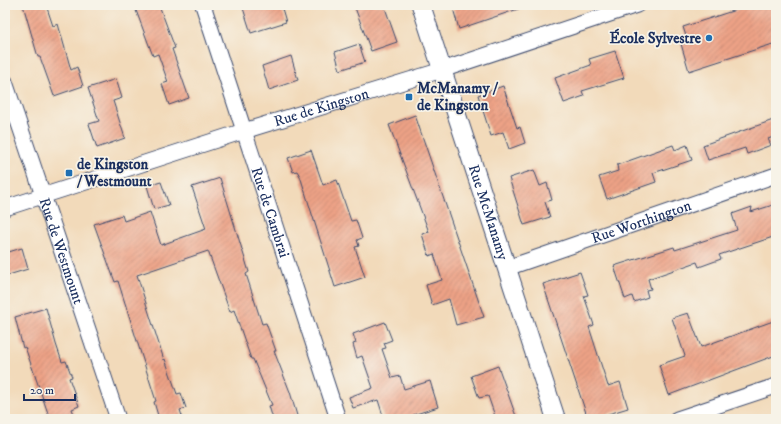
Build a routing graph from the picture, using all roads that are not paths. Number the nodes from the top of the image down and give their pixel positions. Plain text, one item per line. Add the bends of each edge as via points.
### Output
1 (202, 5) edge
2 (421, 5) edge
3 (635, 5) edge
4 (442, 70) junction
5 (5, 82) edge
6 (244, 131) junction
7 (776, 175) edge
8 (43, 196) junction
9 (5, 208) edge
10 (507, 268) junction
11 (776, 386) edge
12 (118, 419) edge
13 (338, 419) edge
14 (556, 419) edge
15 (677, 419) edge

1 - 6 street, Rue de Cambrai
2 - 4 street, Rue McManamy
3 - 4 street, Rue de Kingston
4 - 6 street, Rue de Kingston
4 - 10 street, Rue McManamy
5 - 8 street, Rue de Westmount
6 - 8 street, Rue de Kingston
6 - 13 street, Rue de Cambrai
7 - 10 street, Rue Worthington
8 - 9 street, Rue de Kingston
8 - 12 street, Rue de Westmount
10 - 14 street, Rue McManamy
11 - 15 street

